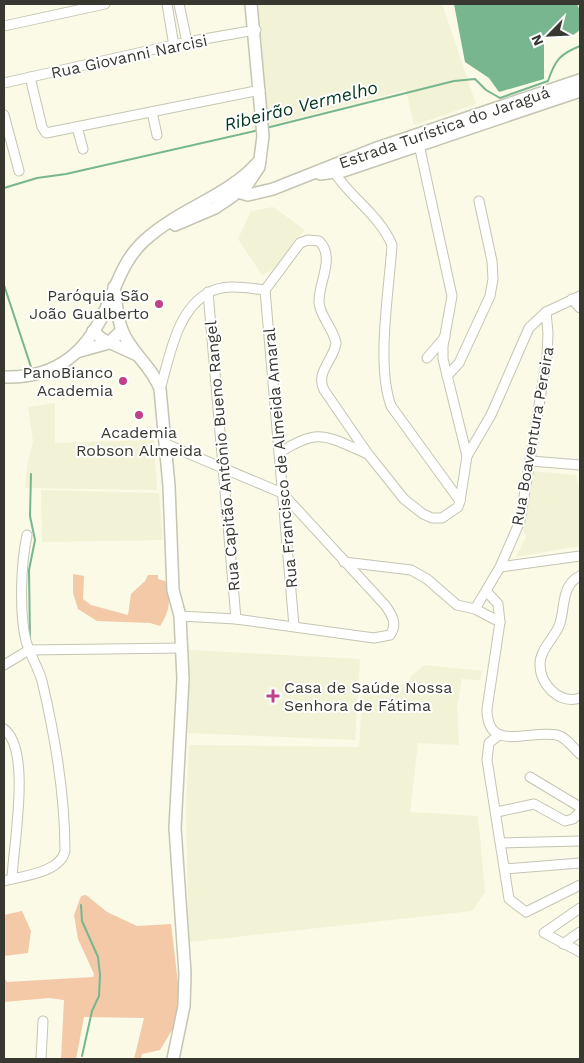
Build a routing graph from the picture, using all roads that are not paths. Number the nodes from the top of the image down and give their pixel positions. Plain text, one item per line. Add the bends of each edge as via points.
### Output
1 (105, 4) edge
2 (167, 4) edge
3 (179, 4) edge
4 (252, 4) edge
5 (95, 5) edge
6 (4, 26) edge
7 (256, 30) junction
8 (187, 42) junction
9 (174, 46) junction
10 (30, 77) junction
11 (580, 80) edge
12 (4, 83) edge
13 (260, 90) junction
14 (580, 91) edge
15 (152, 112) junction
16 (4, 115) edge
17 (77, 127) junction
18 (157, 135) dead end
19 (418, 140) junction
20 (83, 149) dead end
21 (333, 169) junction
22 (19, 171) dead end
23 (243, 186) junction
24 (479, 202) dead end
25 (154, 232) junction
26 (265, 290) junction
27 (208, 292) junction
28 (576, 298) edge
29 (113, 306) junction
30 (580, 308) edge
31 (546, 312) junction
32 (122, 330) junction
33 (93, 331) junction
34 (445, 336) junction
35 (108, 343) junction
36 (80, 351) junction
37 (139, 356) junction
38 (428, 358) dead end
39 (447, 376) junction
40 (4, 377) edge
41 (160, 388) junction
42 (166, 444) junction
43 (280, 452) junction
44 (368, 454) junction
45 (467, 456) junction
46 (531, 461) junction
47 (580, 465) edge
48 (224, 467) junction
49 (282, 493) junction
50 (460, 501) junction
51 (27, 535) dead end
52 (580, 556) edge
53 (344, 562) junction
54 (500, 567) junction
55 (580, 576) edge
56 (487, 592) junction
57 (475, 609) junction
58 (180, 616) junction
59 (236, 620) junction
60 (500, 622) junction
61 (294, 626) junction
62 (182, 648) junction
63 (30, 650) junction
64 (4, 665) edge
65 (580, 698) edge
66 (4, 729) edge
67 (499, 736) junction
68 (580, 754) edge
69 (530, 777) dead end
70 (580, 807) edge
71 (497, 812) junction
72 (580, 812) edge
73 (580, 841) edge
74 (501, 843) junction
75 (580, 863) edge
76 (505, 869) junction
77 (8, 880) edge
78 (580, 885) edge
79 (580, 908) edge
80 (580, 932) edge
81 (563, 944) junction
82 (580, 952) edge
83 (43, 1020) dead end
84 (41, 1059) edge
85 (172, 1059) edge

1 - 5 street
2 - 9 street
3 - 8 street
4 - 7 main road
5 - 6 street
7 - 8 street, Rua Giovanni Narcisi
7 - 13 main road
8 - 9 street, Rua Giovanni Narcisi
9 - 10 street, Rua Giovanni Narcisi
10 - 12 street, Rua Giovanni Narcisi
10 - 17 street via 44,132
11 - 19 main road, Estrada Turística do Jaraguá
13 - 15 street
13 - 23 main road via 264,136 260,160
14 - 19 main road, Estrada Turística do Jaraguá
15 - 17 street
15 - 18 street
16 - 22 street
17 - 20 street
19 - 21 main road, Estrada Turística do Jaraguá
19 - 34 street via 452,296
21 - 23 main road, Estrada Turística do Jaraguá via 273,189
21 - 50 street via 373,215 392,245 384,361 389,401
23 - 25 main road
23 - 25 main road via 215,208
24 - 39 street via 492,261 490,296 458,363
25 - 29 main road via 126,262 114,288
26 - 27 street via 232,287
26 - 43 street, Rua Francisco de Almeida Amaral
26 - 44 street via 300,244 314,240 323,244 327,258 319,302 336,343 320,381
27 - 41 street via 186,315 178,329
27 - 48 street, Rua Capitão Antônio Bueno Rangel
28 - 30 street
28 - 31 street
29 - 32 main road
29 - 33 main road
31 - 45 street via 529,328 491,415
31 - 46 street, Rua Boaventura Pereira via 547,357
32 - 35 main road
32 - 37 main road
33 - 35 main road
33 - 36 main road
34 - 38 street
34 - 39 street via 443,359
35 - 36 main road
35 - 37 main road
36 - 40 main road via 40,373
37 - 41 main road via 156,377
39 - 45 street
41 - 42 main road
42 - 48 street
42 - 58 main road via 173,574 179,590 177,604
43 - 44 street via 299,440 317,436
43 - 49 street, Rua Francisco de Almeida Amaral
44 - 50 street via 404,499 423,514 442,518 458,508
45 - 50 street
46 - 47 street
46 - 54 street, Rua Boaventura Pereira via 520,521
48 - 49 street
48 - 59 street, Rua Capitão Antônio Bueno Rangel
49 - 53 street
49 - 61 street, Rua Francisco de Almeida Amaral
51 - 63 street via 22,563 24,624
52 - 54 street
53 - 57 street via 411,570 427,579 457,605
53 - 61 street via 392,614 394,624 390,635 374,638
54 - 56 street, Rua Boaventura Pereira
55 - 65 street via 567,588 558,627 540,664 543,680 557,696 571,700
56 - 57 street, Rua Boaventura Pereira
56 - 60 street via 498,604
57 - 60 street
58 - 59 street
58 - 62 main road
59 - 61 street
60 - 67 street via 487,714 489,726
62 - 63 street
62 - 85 main road via 182,727 175,828 185,989 180,1030
63 - 64 street
63 - 77 street via 41,679 55,743 65,851 63,858 50,867
66 - 77 street via 12,739 20,770
67 - 68 street via 556,735
67 - 71 street via 489,743 487,760
69 - 70 street
71 - 72 street via 534,804 565,821
71 - 74 street
73 - 74 street
74 - 76 street
75 - 76 street
76 - 78 street via 509,899 526,912
79 - 81 street via 544,933
80 - 81 street
81 - 82 street
83 - 84 street

